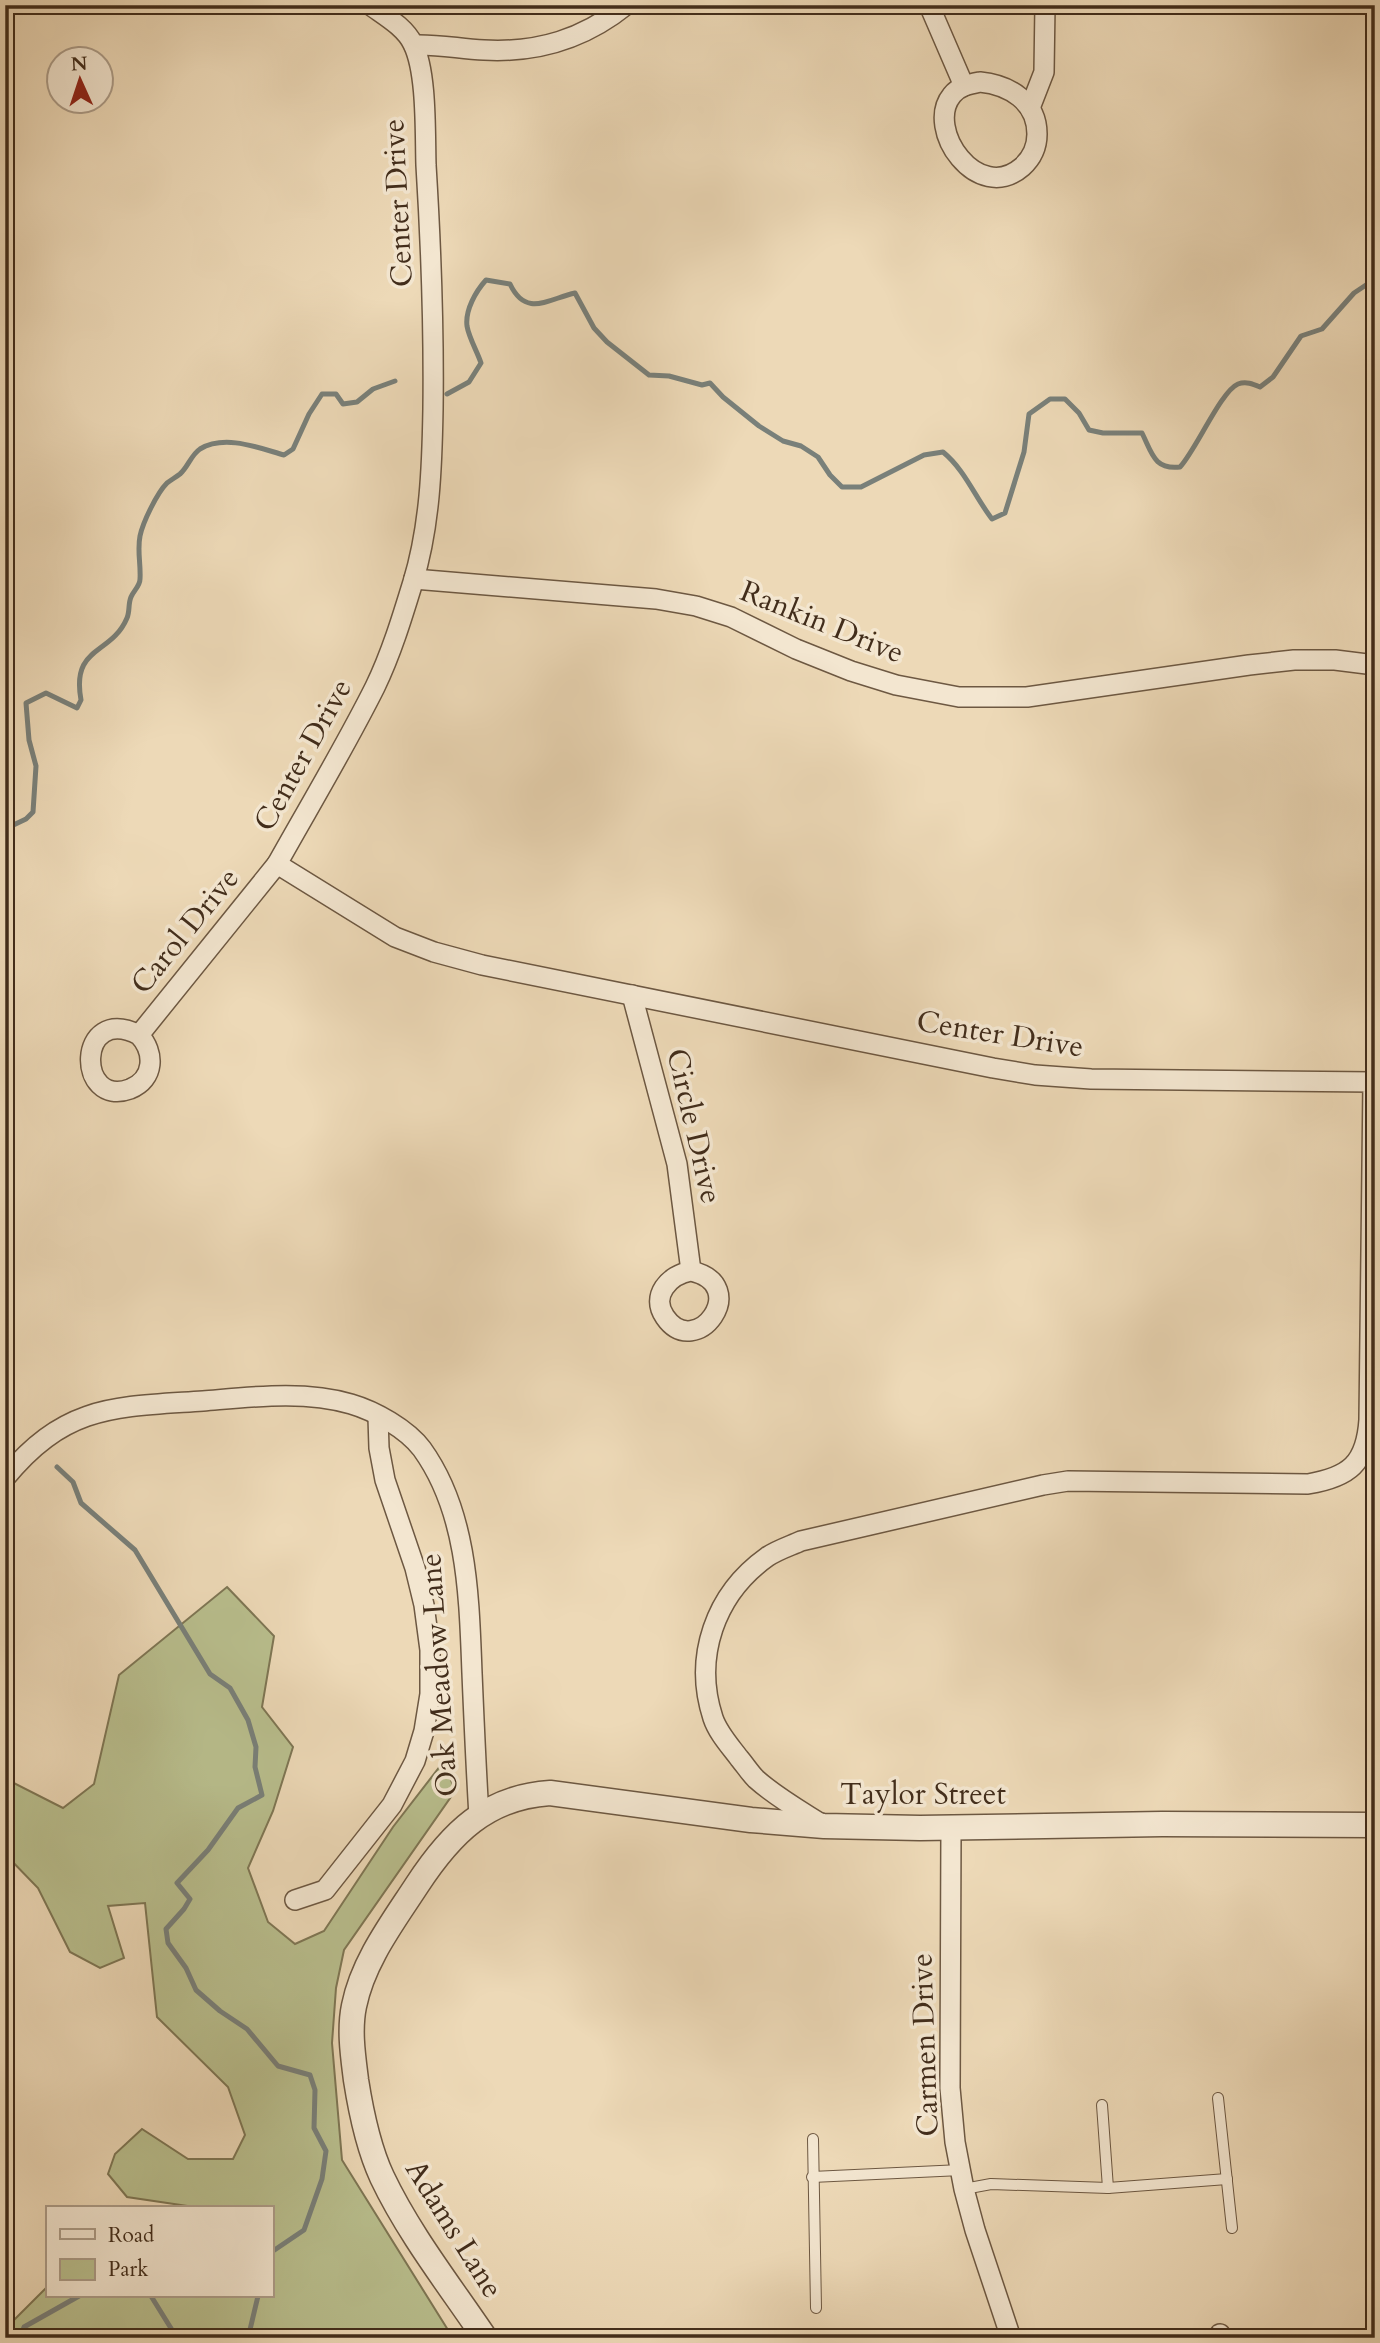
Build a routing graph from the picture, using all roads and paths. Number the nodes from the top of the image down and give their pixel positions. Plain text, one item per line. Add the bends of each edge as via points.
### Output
1 (370, 5) edge
2 (625, 5) edge
3 (929, 5) edge
4 (1045, 5) edge
5 (414, 45) junction
6 (964, 86) junction
7 (1030, 108) junction
8 (414, 579) junction
9 (1375, 665) edge
10 (277, 864) junction
11 (632, 995) junction
12 (139, 1035) dead end
13 (1374, 1082) edge
14 (691, 1271) dead end
15 (378, 1417) junction
16 (5, 1478) edge
17 (479, 1816) junction
18 (1375, 1825) edge
19 (824, 1826) junction
20 (951, 1828) junction
21 (295, 1900) dead end
22 (1218, 2098) dead end
23 (1102, 2105) dead end
24 (813, 2139) dead end
25 (812, 2177) junction
26 (1227, 2179) junction
27 (962, 2180) junction
28 (1108, 2188) junction
29 (1232, 2228) dead end
30 (816, 2308) dead end
31 (485, 2338) edge
32 (1011, 2338) edge

1 - 5 street
2 - 5 street via 593,29 551,45 519,51
3 - 6 street
4 - 7 street via 1044,72
5 - 8 street, Center Drive via 422,89 433,359 432,470
6 - 7 street via 996,84 1015,93
6 - 7 street via 952,94 945,122 955,150 975,173 1008,175 1032,155 1037,119
8 - 9 street, Rankin Drive via 696,606 851,671 959,697 1027,698 1294,660
8 - 10 street, Center Drive via 375,687
10 - 11 street, Center Drive via 394,937 433,952
10 - 12 street, Carol Drive
11 - 13 street, Center Drive via 1035,1075
11 - 14 street, Circle Drive via 677,1164
13 - 19 street, Center Drive via 1368,1438 1347,1473 1308,1484 1092,1480 1043,1485 801,1541 768,1556 736,1585 709,1638 706,1689 713,1720 755,1779
15 - 16 street, Oak Meadow Lane via 353,1404 303,1396 119,1407 97,1411 39,1441
15 - 17 street, Oak Meadow Lane via 420,1446 443,1485 460,1541 470,1618
15 - 21 street via 385,1480 424,1605 430,1650 424,1731 415,1762 392,1805 325,1890
17 - 19 street, Taylor Street via 509,1799 550,1793
17 - 31 street, Adams Lane via 450,1840 422,1877 368,1965 354,2007 352,2034 363,2116 382,2176
18 - 20 street, Taylor Street
19 - 20 street, Taylor Street
20 - 27 street, Carmen Drive via 950,2088
22 - 26 lane
23 - 28 lane
24 - 25 lane
25 - 27 lane
25 - 30 lane
26 - 28 lane
26 - 29 lane
27 - 28 lane
27 - 32 street, Carmen Drive

